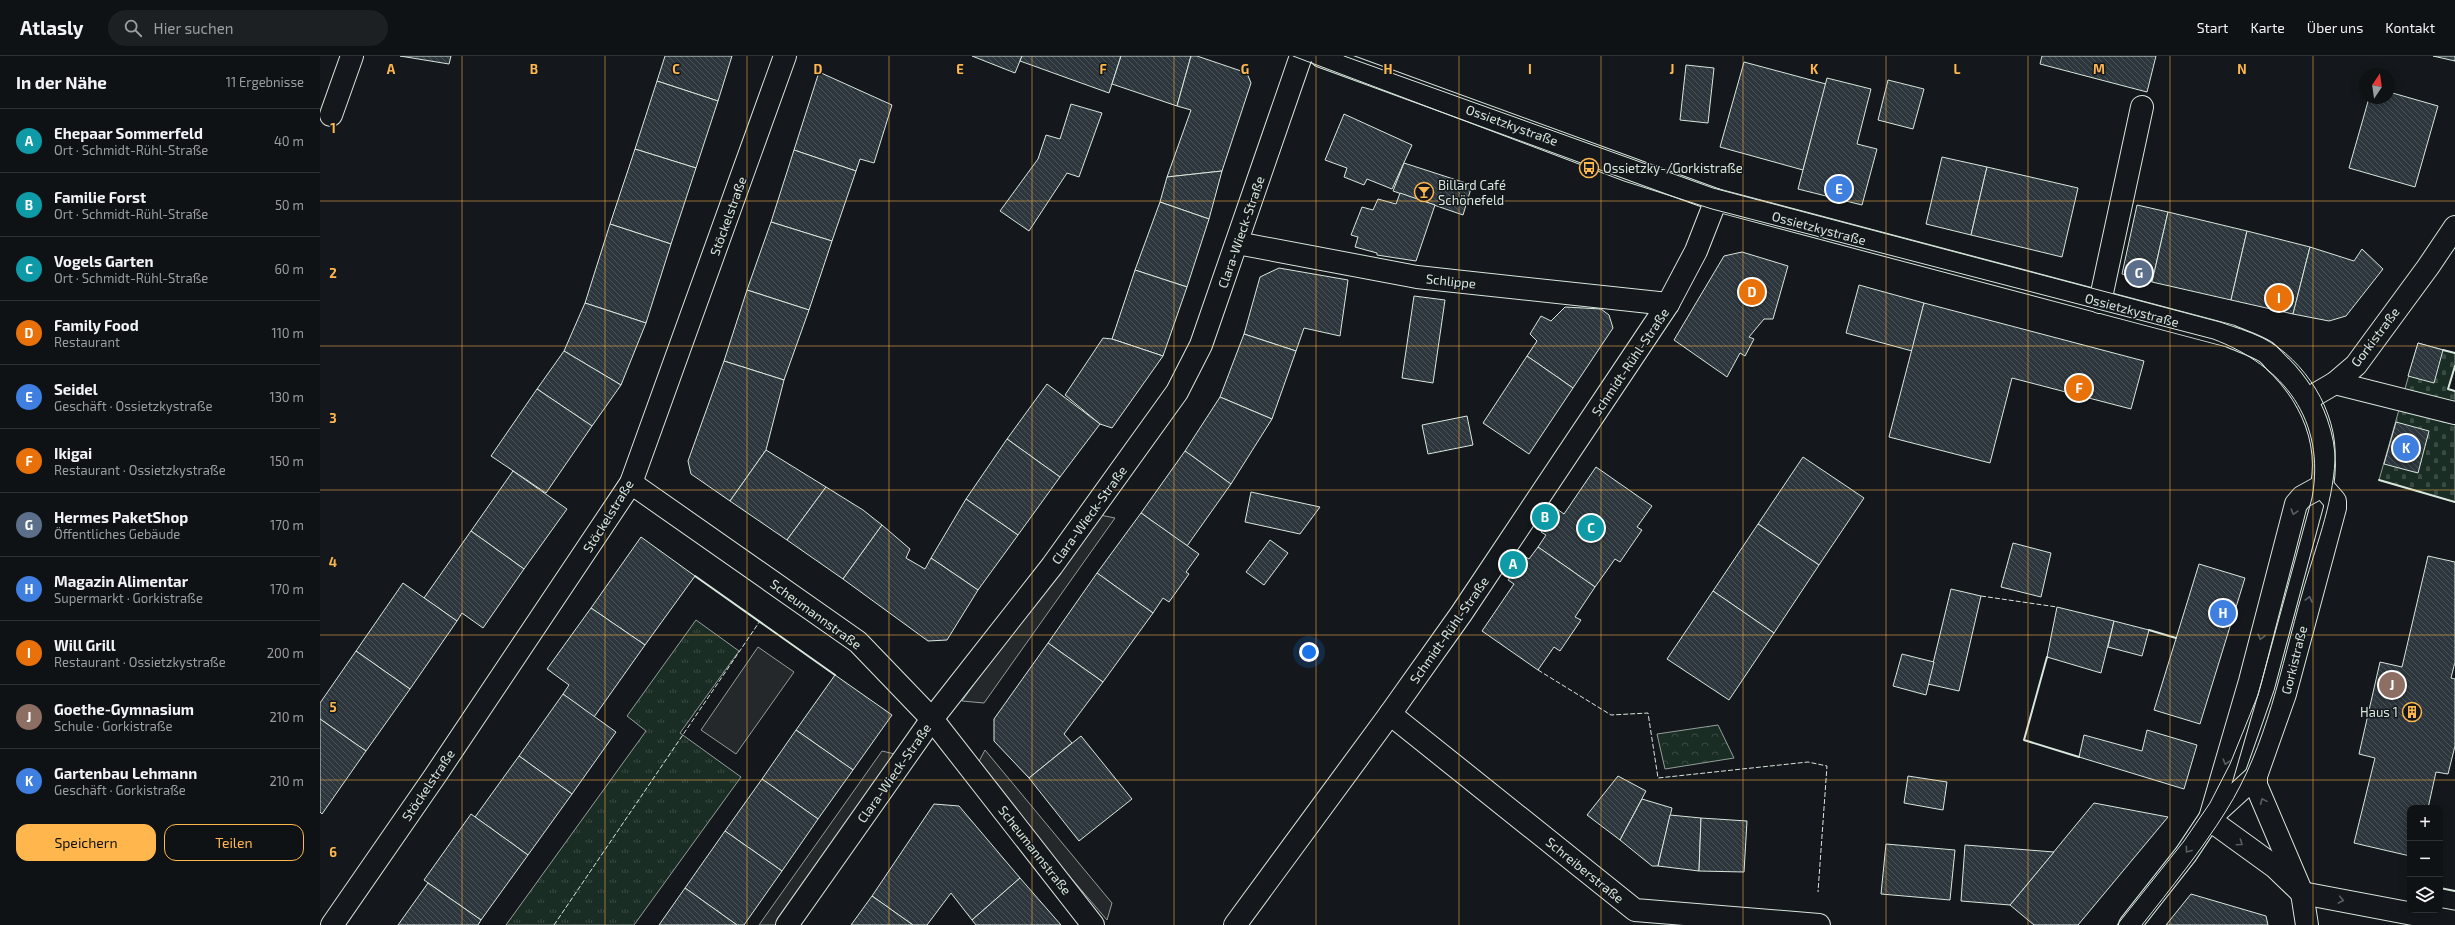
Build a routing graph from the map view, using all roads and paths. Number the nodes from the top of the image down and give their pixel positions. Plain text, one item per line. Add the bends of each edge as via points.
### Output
1 (352, 56) edge
2 (785, 56) edge
3 (1301, 56) edge
4 (1321, 56) edge
5 (2142, 107) dead end
6 (331, 115) dead end
7 (1716, 200) junction
8 (2455, 227) edge
9 (1237, 242) junction
10 (2100, 302) junction
11 (1668, 304) junction
12 (2335, 383) junction
13 (2306, 400) junction
14 (2455, 413) edge
15 (631, 483) junction
16 (2322, 486) junction
17 (1390, 714) junction
18 (932, 719) junction
19 (2256, 776) junction
20 (2210, 818) junction
21 (2302, 893) junction
22 (2455, 922) edge
23 (332, 925) edge
24 (787, 925) edge
25 (1093, 925) edge
26 (1235, 925) edge
27 (1819, 925) edge
28 (2130, 925) edge
29 (2307, 925) edge

1 - 6 street
2 - 15 street, Stöckelstraße
3 - 9 street, Clara-Wieck-Straße
4 - 7 street, Ossietzkystraße
5 - 10 street
7 - 10 street, Ossietzkystraße
7 - 11 street, Schmidt-Rühl-Straße via 1696,251
8 - 12 street, Gorkistraße via 2367,351 2356,365
9 - 11 street, Schlippe via 1417,277
9 - 18 street, Clara-Wieck-Straße via 1201,345 1177,392 1052,566
10 - 13 street, Ossietzkystraße via 2230,336 2266,353 2289,376
11 - 17 street, Schmidt-Rühl-Straße via 1461,614
12 - 13 street, Gorkistraße
12 - 14 street
13 - 16 street via 2317,422 2323,451
15 - 18 street, Scheumannstraße via 858,642
15 - 23 street, Stöckelstraße via 440,770
19 -> 16 street, Gorkistraße via 2285,694 2335,508 2335,501
16 -> 20 street, Gorkistraße via 2302,497 2296,504 2250,680
17 - 26 street, Schmidt-Rühl-Straße
17 - 27 street, Schreiberstraße via 1635,910
18 - 24 street, Clara-Wieck-Straße
18 - 25 street, Scheumannstraße
19 - 20 street, Gorkistraße
21 -> 19 street via 2256,785
20 -> 21 street via 2275,867
20 -> 28 street, Gorkistraße via 2186,854
21 -> 22 street
21 - 29 street

